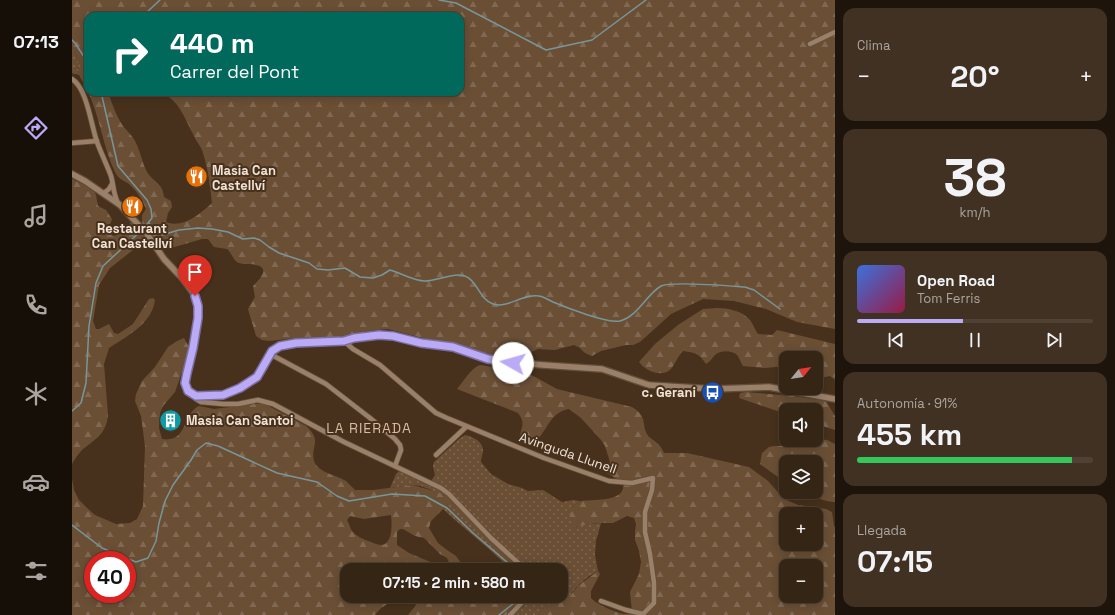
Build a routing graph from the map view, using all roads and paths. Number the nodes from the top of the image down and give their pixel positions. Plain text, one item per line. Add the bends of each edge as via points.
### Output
1 (835, 32) edge
2 (810, 44) dead end
3 (72, 79) edge
4 (84, 96) edge
5 (84, 96) edge
6 (97, 142) junction
7 (72, 143) edge
8 (72, 174) edge
9 (112, 182) junction
10 (113, 189) junction
11 (106, 194) junction
12 (120, 205) junction
13 (344, 341) junction
14 (270, 354) junction
15 (196, 396) junction
16 (835, 399) edge
17 (466, 426) junction
18 (436, 455) dead end
19 (396, 466) junction
20 (518, 563) edge
21 (601, 601) dead end
22 (521, 603) edge
23 (510, 615) edge

1 - 2 street
3 - 5 street via 79,85
4 - 6 street
6 - 7 street
6 - 9 street
8 - 11 street
9 - 10 street
9 - 11 street
10 - 11 street via 111,193
10 - 12 street
11 - 12 street
12 - 15 street via 187,283 197,301 198,318 185,383 188,391
13 - 14 street via 283,345
13 - 16 street via 364,336 393,336 453,347 498,361 602,369 649,385 713,389 769,387
13 - 17 street, Avinguda Llunell via 380,365 436,413
14 - 15 street via 259,375 244,386 223,395
14 - 19 street via 326,384 395,439 401,450
15 - 19 street via 201,402 231,404 258,400 270,403
17 - 18 street
17 - 21 street, Avinguda Llunell via 609,481 632,483 653,478 645,512 645,532 654,583 654,603 643,614
19 - 20 street via 445,491
22 - 23 street

